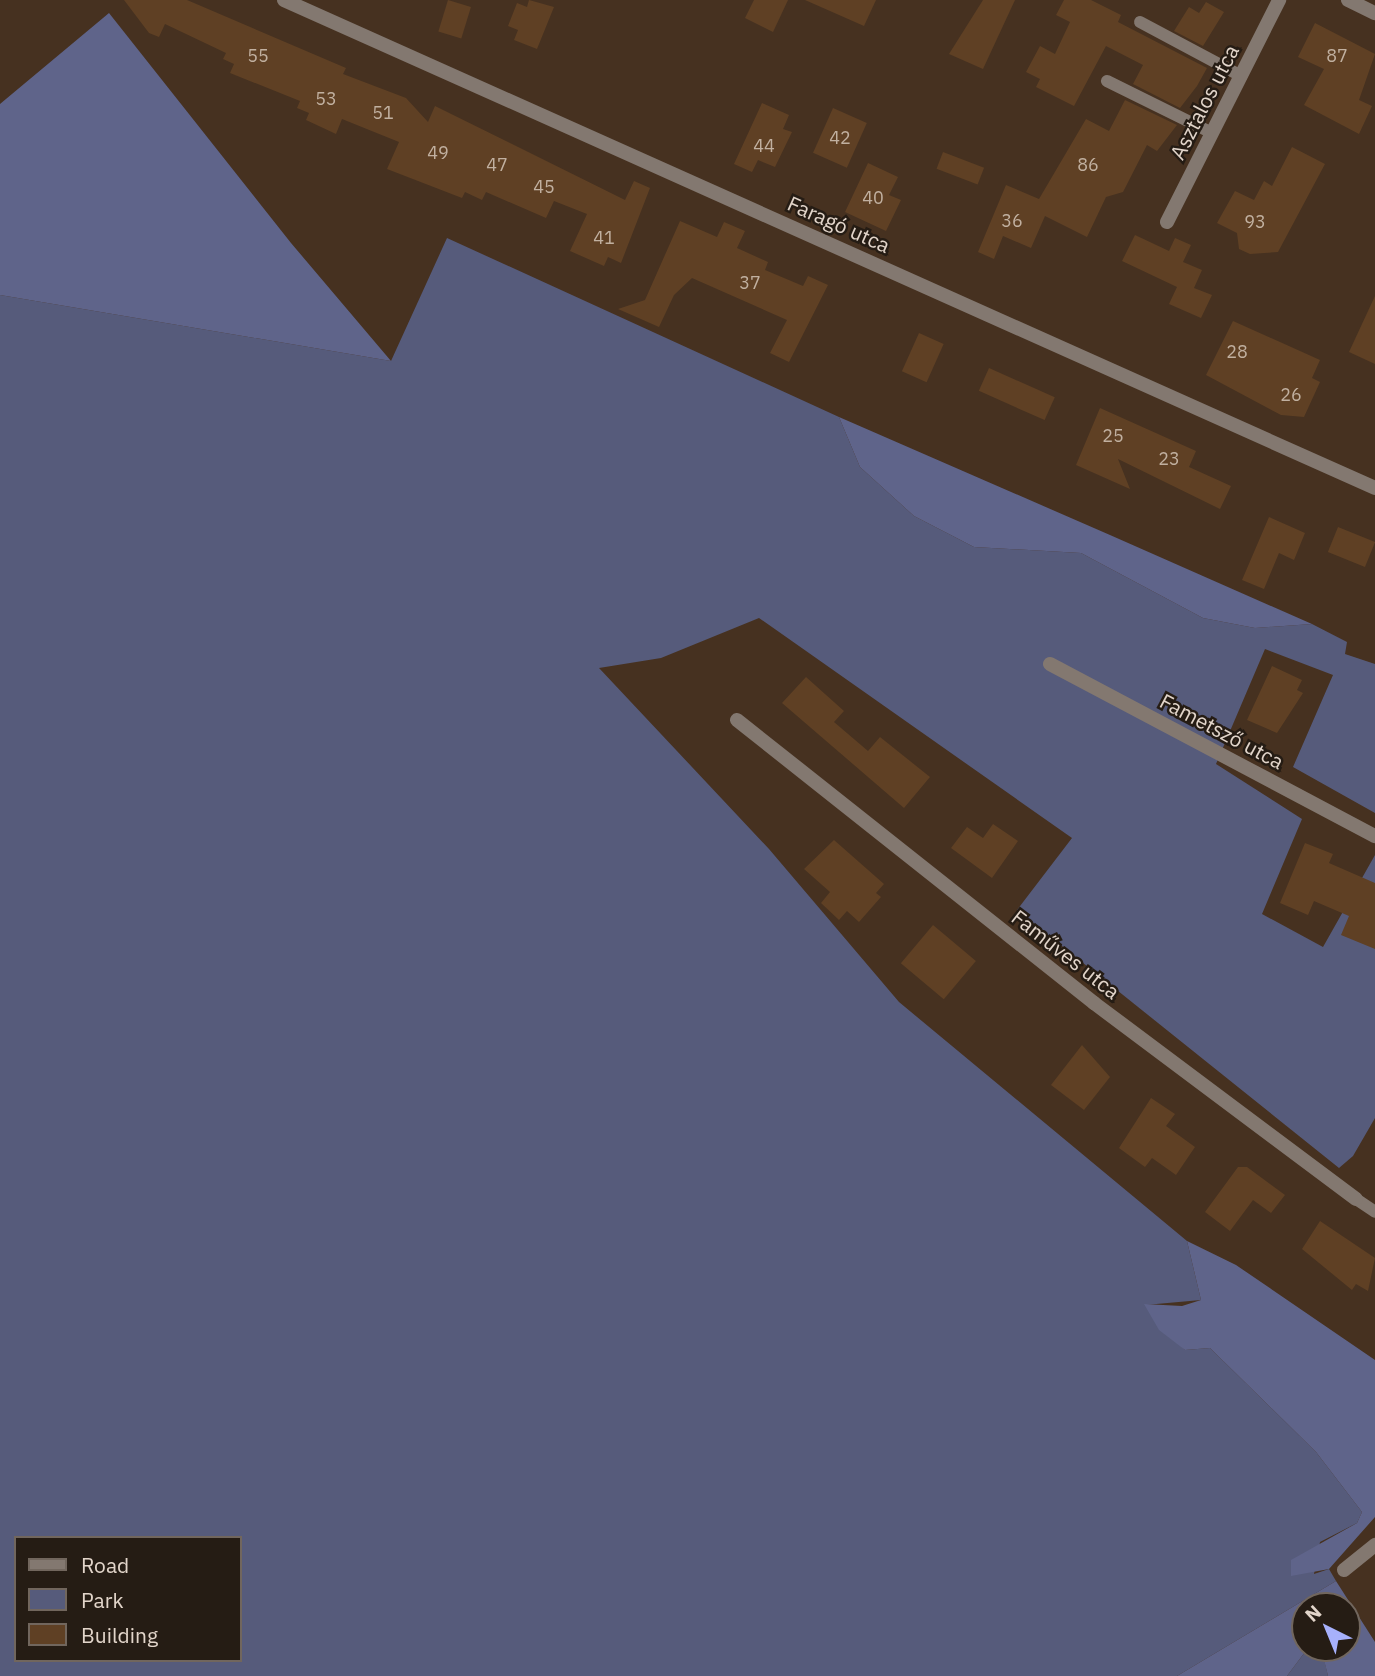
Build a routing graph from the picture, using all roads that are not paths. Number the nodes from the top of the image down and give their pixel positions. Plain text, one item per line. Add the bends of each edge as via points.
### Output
1 (284, 0) edge
2 (1279, 0) edge
3 (1348, 0) edge
4 (1375, 13) edge
5 (1140, 22) dead end
6 (1241, 76) junction
7 (1107, 81) dead end
8 (1212, 133) junction
9 (1167, 222) dead end
10 (1375, 488) edge
11 (1050, 664) dead end
12 (737, 720) dead end
13 (1375, 836) edge
14 (1356, 1199) joint
15 (1375, 1212) edge
16 (1375, 1545) edge
17 (1344, 1570) dead end

1 - 10 street, Faragó utca
2 - 6 street, Asztalos utca
3 - 4 street
5 - 6 lane
6 - 8 street, Asztalos utca
7 - 8 lane
8 - 9 street, Asztalos utca
11 - 13 street, Fametsző utca
12 - 14 street, Faműves utca via 1094,1003
14 - 15 lane, Faműves utca
16 - 17 street

